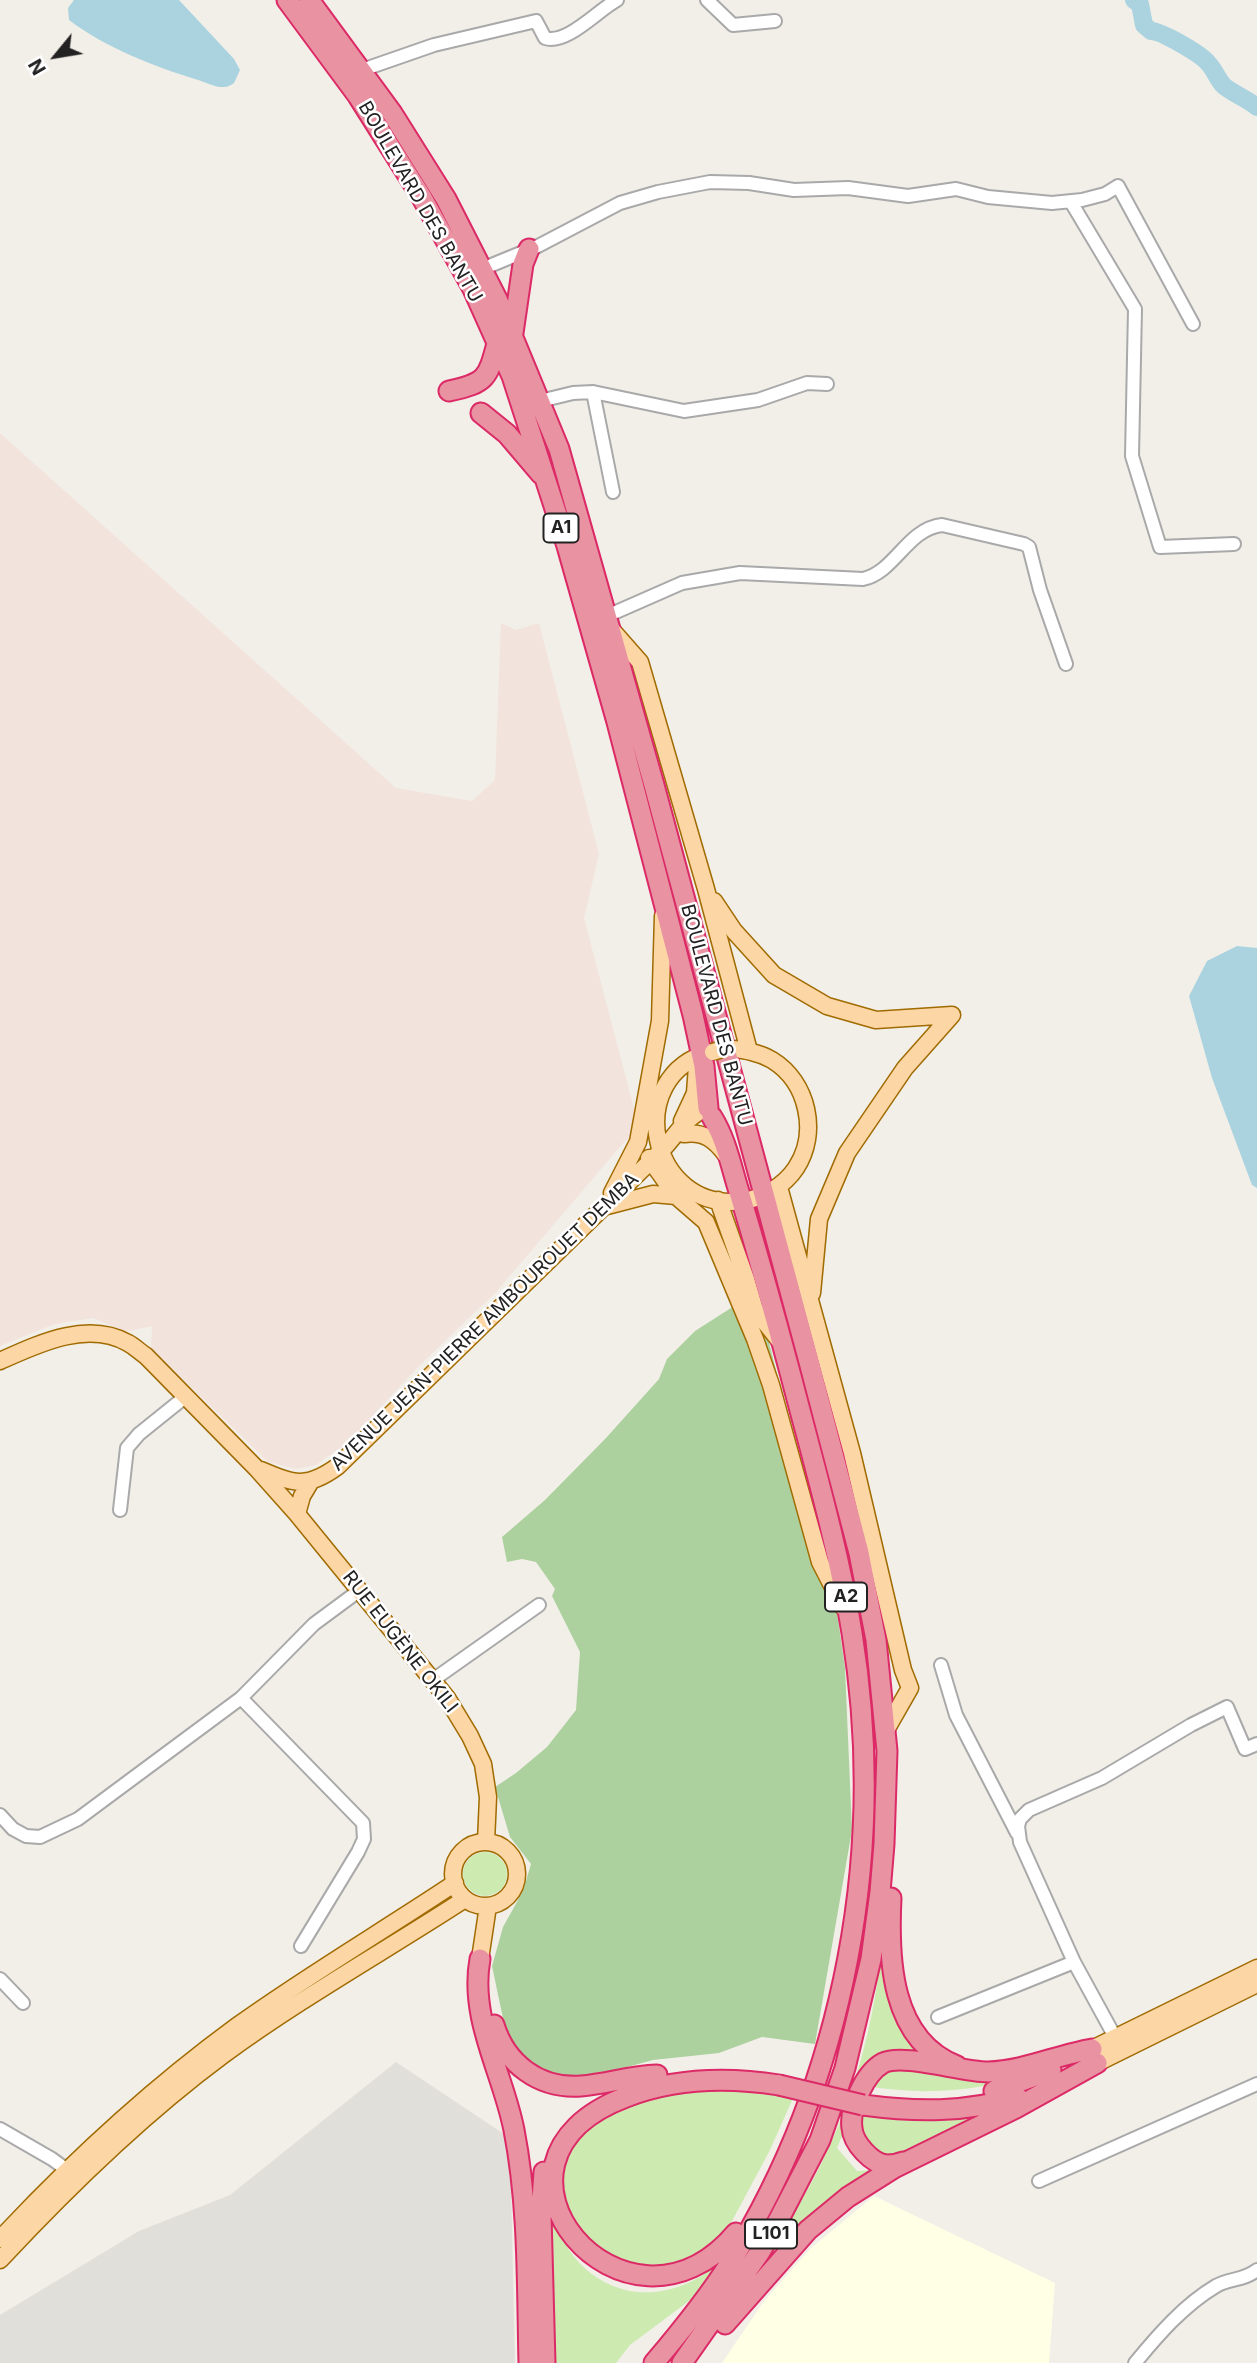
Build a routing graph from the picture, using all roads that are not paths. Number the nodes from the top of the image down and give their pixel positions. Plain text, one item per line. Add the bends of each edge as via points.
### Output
1 (288, 0) edge
2 (309, 0) edge
3 (617, 0) edge
4 (707, 0) edge
5 (775, 21) dead end
6 (362, 70) junction
7 (1071, 202) junction
8 (529, 249) junction
9 (482, 269) junction
10 (1193, 324) dead end
11 (505, 337) junction
12 (827, 384) dead end
13 (449, 391) dead end
14 (593, 392) junction
15 (540, 401) junction
16 (481, 413) dead end
17 (548, 482) junction
18 (613, 492) dead end
19 (1234, 544) dead end
20 (609, 622) junction
21 (1066, 664) dead end
22 (706, 889) junction
23 (683, 892) junction
24 (663, 896) junction
25 (693, 1015) junction
26 (749, 1051) junction
27 (713, 1052) junction
28 (730, 1070) joint
29 (721, 1109) junction
30 (640, 1128) junction
31 (682, 1130) junction
32 (659, 1153) junction
33 (730, 1160) junction
34 (761, 1195) junction
35 (676, 1196) junction
36 (718, 1200) junction
37 (605, 1206) junction
38 (811, 1303) junction
39 (782, 1342) junction
40 (0, 1361) edge
41 (185, 1397) junction
42 (256, 1468) junction
43 (311, 1481) junction
44 (120, 1510) dead end
45 (297, 1514) junction
46 (360, 1590) junction
47 (539, 1605) dead end
48 (850, 1620) junction
49 (941, 1665) dead end
50 (433, 1680) junction
51 (241, 1698) junction
52 (886, 1730) junction
53 (1257, 1744) edge
54 (887, 1751) junction
55 (0, 1815) edge
56 (1017, 1833) junction
57 (486, 1842) junction
58 (455, 1884) junction
59 (466, 1899) junction
60 (488, 1906) junction
61 (301, 1946) dead end
62 (480, 1959) junction
63 (1074, 1962) junction
64 (1257, 1968) edge
65 (0, 1979) edge
66 (1257, 1984) edge
67 (23, 2003) dead end
68 (938, 2017) dead end
69 (1115, 2038) junction
70 (1095, 2056) junction
71 (971, 2070) junction
72 (657, 2075) junction
73 (780, 2080) junction
74 (1257, 2084) edge
75 (837, 2094) joint
76 (0, 2129) edge
77 (787, 2152) junction
78 (908, 2161) junction
79 (67, 2170) junction
80 (1039, 2181) dead end
81 (0, 2239) edge
82 (0, 2260) edge
83 (1257, 2270) edge
84 (529, 2363) edge
85 (545, 2363) edge
86 (654, 2363) edge
87 (682, 2363) edge
88 (692, 2363) edge
89 (1135, 2363) edge

1 - 11 highway, BOULEVARD DES BANTU / A1 via 399,159
2 - 6 highway, BOULEVARD DES BANTU / A1
3 - 6 street via 571,32 551,39 545,38 537,21 434,45
4 - 5 street via 733,25
6 - 9 highway, BOULEVARD DES BANTU / A1 via 426,165
7 - 8 street via 988,197 956,189 908,196 848,188 793,190 710,182 620,203
7 - 10 street via 1118,186
7 - 19 street via 1135,309 1132,456 1160,547
8 - 9 street
8 - 11 highway
9 - 11 highway, BOULEVARD DES BANTU / A1
11 - 13 highway via 483,378
11 - 15 highway, BOULEVARD DES BANTU / A1
11 - 17 highway, BOULEVARD DES BANTU / A1
12 - 14 street via 807,383 758,400 684,411
14 - 15 street
14 - 18 street
15 - 20 highway, BOULEVARD DES BANTU / A1 via 559,450
16 - 17 highway via 507,434
17 - 24 highway, BOULEVARD DES BANTU / A1
20 - 21 street via 616,612 682,583 740,573 873,577 919,534 942,525 1029,547
20 - 22 main road via 640,662
20 - 23 highway, BOULEVARD DES BANTU / A1
22 - 26 main road
22 - 38 main road via 734,931 774,975 827,1006 876,1020 952,1015 905,1068 847,1153 819,1219
23 - 27 highway, BOULEVARD DES BANTU / A1
23 - 29 highway via 722,1060
24 - 25 highway, BOULEVARD DES BANTU / A1
24 - 30 main road via 660,1021
25 - 27 highway, BOULEVARD DES BANTU / A1
25 - 31 main road via 697,1085
26 - 27 main road
26 - 34 main road via 772,1060 790,1076 803,1098 808,1122 806,1146 796,1169
27 - 28 highway, BOULEVARD DES BANTU / A1
27 - 29 highway, BOULEVARD DES BANTU / A1
27 - 32 main road via 681,1068 665,1087 656,1112
28 - 34 highway, BOULEVARD DES BANTU / A2
29 - 31 main road, AVENUE JEAN-PIERRE AMBOUROUET DEMBA
29 - 33 highway, BOULEVARD DES BANTU / A2 via 722,1135
29 - 34 highway via 737,1121
30 - 32 main road
30 - 37 main road via 638,1142
31 - 32 main road, AVENUE JEAN-PIERRE AMBOUROUET DEMBA
31 - 33 main road via 710,1138
32 - 35 main road
32 - 36 main road via 681,1184
32 - 37 main road, AVENUE JEAN-PIERRE AMBOUROUET DEMBA
33 - 34 highway, BOULEVARD DES BANTU / A2
34 - 36 main road via 730,1203
34 - 38 main road
34 - 39 highway, BOULEVARD DES BANTU / A2
34 - 52 highway, BOULEVARD DES BANTU / A2 via 867,1589
35 - 37 main road via 653,1194
35 - 48 main road via 705,1222 755,1339 820,1562
36 - 39 main road via 755,1310
37 - 43 main road, AVENUE JEAN-PIERRE AMBOUROUET DEMBA via 355,1452
38 - 52 main road via 909,1688
39 - 48 highway, BOULEVARD DES BANTU / A2
40 - 41 main road, RUE EUGÈNE OKILI via 61,1337 105,1336 128,1342
41 - 42 main road, RUE EUGÈNE OKILI
41 - 44 street via 127,1448
42 - 43 main road, AVENUE JEAN-PIERRE AMBOUROUET DEMBA via 291,1483
42 - 45 main road, RUE EUGÈNE OKILI
43 - 45 main road
45 - 46 main road, RUE EUGÈNE OKILI
46 - 50 main road, RUE EUGÈNE OKILI
46 - 51 street via 314,1624
47 - 50 street
48 - 77 highway, BOULEVARD DES BANTU / A2 via 863,1757 858,1905 813,2088
49 - 56 street via 956,1714
50 - 57 main road, RUE EUGÈNE OKILI via 459,1717 482,1764 488,1797
51 - 55 street via 59,1830 40,1838 26,1836
51 - 61 street via 363,1823 364,1839 358,1852
52 - 54 highway, BOULEVARD DES BANTU / A2
53 - 56 street via 1245,1749 1227,1707 1108,1774 1029,1810 1020,1819
54 - 71 highway via 894,1803 893,1982 904,2011 924,2042 953,2064
54 - 75 highway, BOULEVARD DES BANTU / A2 via 878,1910 863,1996
56 - 63 street
57 - 58 main road via 467,1847 460,1855 455,1863
57 - 60 main road via 511,1855 517,1873 505,1898
58 - 59 main road
58 - 79 main road via 209,2047
59 - 60 main road
59 - 82 main road via 270,2022 190,2080 102,2157
60 - 62 main road
62 - 72 highway via 498,2039 523,2070 555,2085 570,2086
62 - 84 highway via 481,2014 514,2128 523,2189
63 - 68 street
63 - 69 street
64 - 69 main road
65 - 67 street
66 - 70 main road
69 - 70 main road
70 - 71 highway via 988,2072
70 - 73 highway via 984,2094 930,2099 864,2099
70 - 78 highway via 1027,2102
71 - 78 highway via 896,2059 869,2074 852,2119 853,2133 877,2162
72 - 73 highway via 720,2069
72 - 85 highway via 628,2083 586,2104 550,2150 541,2196
73 - 77 highway via 676,2084 633,2094 604,2107 579,2124 557,2159 553,2188 558,2217 577,2251 603,2273 635,2285 671,2283 696,2272 725,2248
74 - 80 street
75 - 87 highway, L101 via 811,2160 772,2232
76 - 79 street
77 - 86 highway via 727,2267
78 - 88 highway via 858,2190 808,2230
79 - 81 main road
83 - 89 street via 1247,2278 1224,2282 1194,2301

